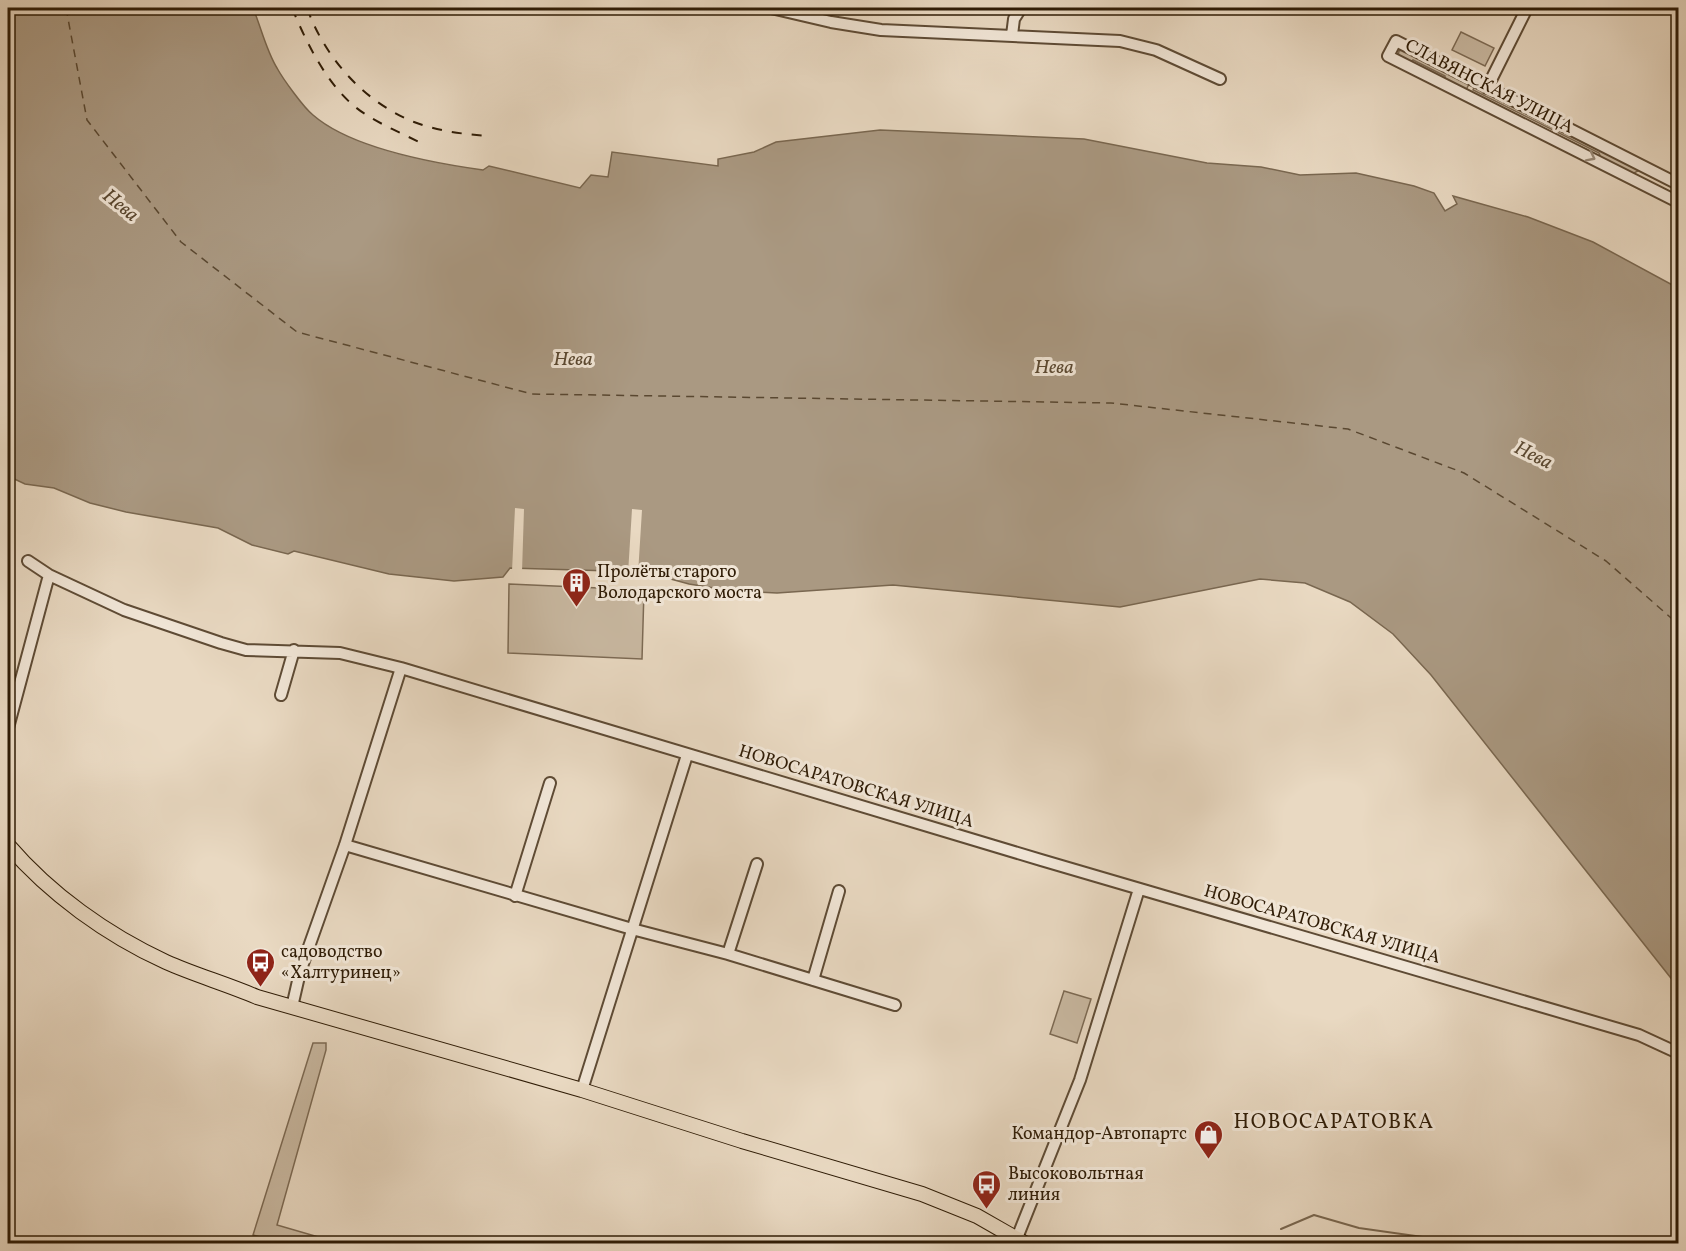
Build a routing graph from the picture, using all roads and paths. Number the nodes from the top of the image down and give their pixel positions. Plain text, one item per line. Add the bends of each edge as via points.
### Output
1 (771, 8) edge
2 (1021, 8) edge
3 (1527, 8) edge
4 (1012, 35) junction
5 (1220, 79) dead end
6 (1487, 88) junction
7 (1650, 169) junction
8 (1642, 183) junction
9 (1678, 184) edge
10 (1678, 202) edge
11 (28, 561) dead end
12 (49, 575) junction
13 (294, 650) junction
14 (401, 668) junction
15 (281, 695) dead end
16 (8, 728) edge
17 (687, 755) junction
18 (550, 783) dead end
19 (8, 844) edge
20 (345, 845) junction
21 (757, 864) dead end
22 (1139, 889) junction
23 (839, 891) dead end
24 (515, 896) junction
25 (632, 929) junction
26 (728, 954) junction
27 (813, 980) junction
28 (895, 1005) dead end
29 (292, 1007) junction
30 (1678, 1053) edge
31 (582, 1090) junction
32 (1016, 1242) edge

1 - 4 street via 881,30
2 - 4 street via 1014,19
3 - 6 street
4 - 5 street via 1120,41 1156,50
6 - 7 street, СЛАВЯНСКАЯ УЛИЦА
6 -> 8 street, СЛАВЯНСКАЯ УЛИЦА via 1396,41 1388,56
7 - 8 street
7 - 9 street, СЛАВЯНСКАЯ УЛИЦА
8 - 10 street, СЛАВЯНСКАЯ УЛИЦА
11 - 12 street, НОВОСАРАТОВСКАЯ УЛИЦА
12 - 13 street, НОВОСАРАТОВСКАЯ УЛИЦА via 124,610 221,644 246,650
12 - 16 street
13 - 14 street, НОВОСАРАТОВСКАЯ УЛИЦА via 340,652
13 - 15 street
14 - 17 street, НОВОСАРАТОВСКАЯ УЛИЦА
14 - 20 street
17 - 22 street, НОВОСАРАТОВСКАЯ УЛИЦА
17 - 25 street
18 - 24 street
19 - 29 main road via 62,897 127,941 168,963
20 - 24 street
20 - 29 street via 300,972
21 - 26 street
22 - 30 street, НОВОСАРАТОВСКАЯ УЛИЦА via 1639,1035
22 - 32 street via 1080,1080
23 - 27 street
24 - 25 street
25 - 26 street
25 - 31 street
26 - 27 street
27 - 28 street
29 - 31 main road
31 - 32 main road via 922,1194 977,1216

